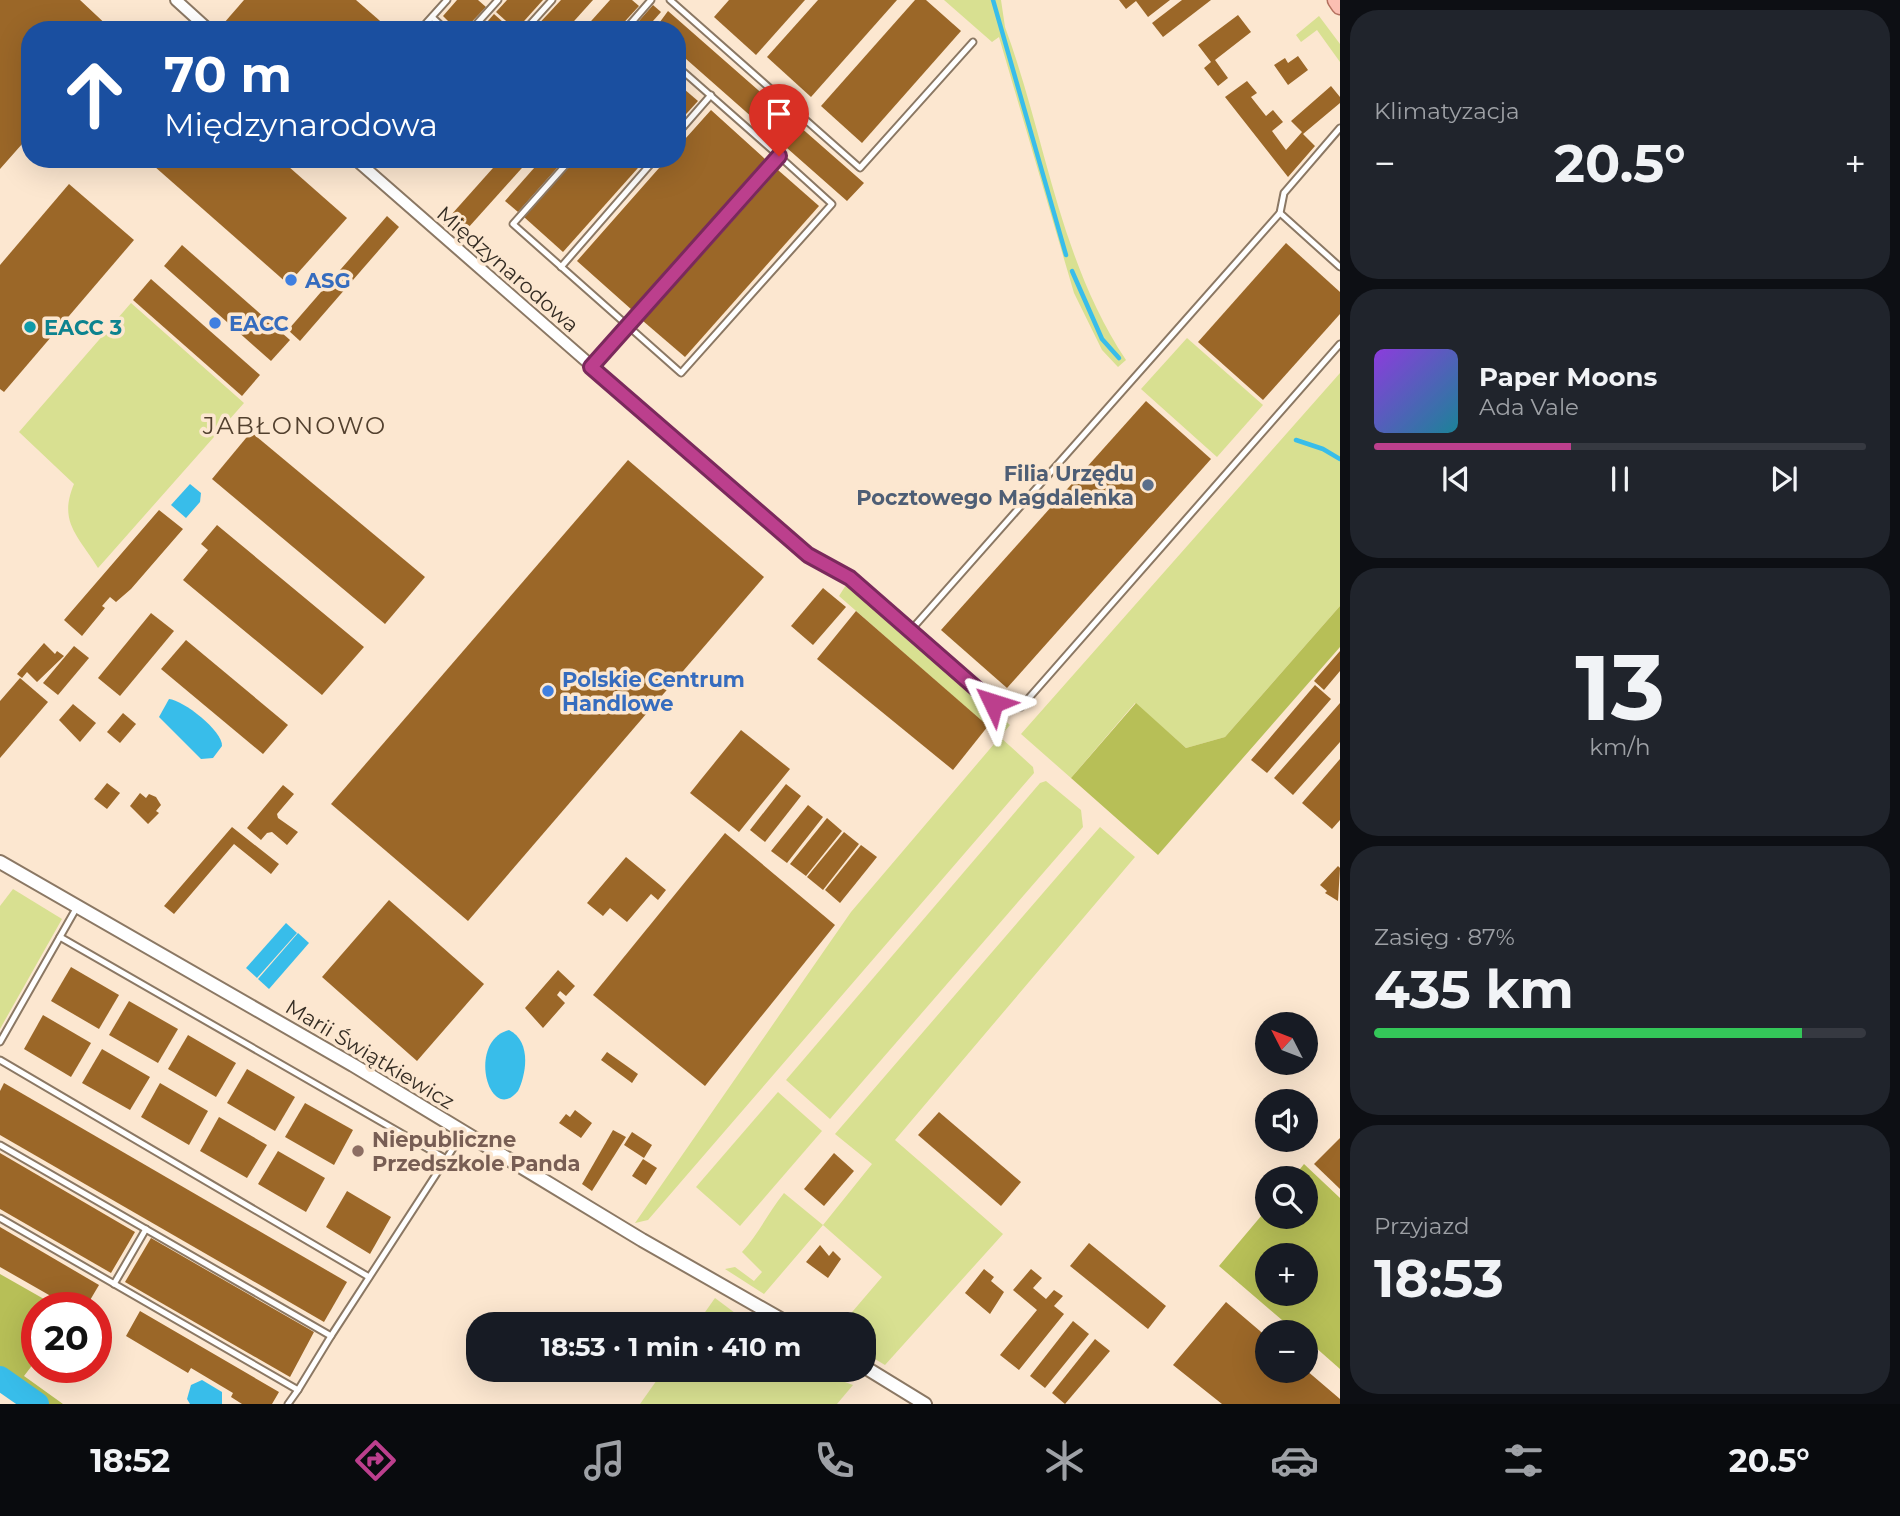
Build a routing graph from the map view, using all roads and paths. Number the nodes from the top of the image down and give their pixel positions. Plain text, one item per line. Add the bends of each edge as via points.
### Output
1 (176, 0) edge
2 (447, 0) edge
3 (498, 0) edge
4 (552, 0) edge
5 (651, 0) edge
6 (670, 0) edge
7 (1336, 0) edge
8 (1340, 6) edge
9 (432, 17) junction
10 (199, 21) edge
11 (428, 21) edge
12 (436, 21) edge
13 (479, 21) edge
14 (533, 21) edge
15 (633, 21) edge
16 (973, 42) dead end
17 (686, 74) edge
18 (711, 95) junction
19 (686, 124) edge
20 (1340, 128) edge
21 (779, 156) junction
22 (365, 168) edge
23 (563, 168) edge
24 (647, 168) edge
25 (1280, 213) junction
26 (561, 267) junction
27 (1340, 267) edge
28 (628, 326) junction
29 (1340, 344) edge
30 (591, 367) junction
31 (896, 618) joint
32 (911, 630) junction
33 (0, 862) edge
34 (77, 907) junction
35 (60, 937) junction
36 (0, 1042) edge
37 (0, 1060) edge
38 (464, 1132) junction
39 (0, 1145) edge
40 (446, 1159) junction
41 (0, 1218) edge
42 (146, 1229) junction
43 (369, 1277) junction
44 (114, 1284) junction
45 (769, 1312) edge
46 (331, 1336) junction
47 (876, 1374) edge
48 (298, 1390) junction
49 (288, 1404) edge
50 (925, 1404) edge

1 - 10 street
2 - 9 lane
3 - 13 lane
4 - 14 lane
5 - 15 lane
6 - 16 lane via 860,168
7 - 8 main road
9 - 11 lane
9 - 12 lane
17 - 18 lane
18 - 19 lane
18 - 21 lane
20 - 25 lane via 1284,192
21 - 28 lane
21 - 28 lane via 832,204 681,373
22 - 30 street, Międzynarodowa
23 - 26 lane via 513,225
24 - 26 lane
25 - 27 lane
25 - 32 lane
26 - 28 lane
28 - 30 lane
29 - 32 lane via 1021,707 1008,709 993,703
30 - 31 street, Międzynarodowa via 808,555 850,578
31 - 32 lane
33 - 34 street, Marii Świątkiewicz
34 - 35 lane
34 - 38 street, Marii Świątkiewicz
35 - 36 lane
35 - 40 lane
37 - 43 lane
38 - 40 lane
38 - 45 street, Marii Świątkiewicz
39 - 42 lane
40 - 43 lane
41 - 44 lane
42 - 44 lane
42 - 46 lane
43 - 46 lane
44 - 48 lane
46 - 48 lane
47 - 50 street
48 - 49 lane

